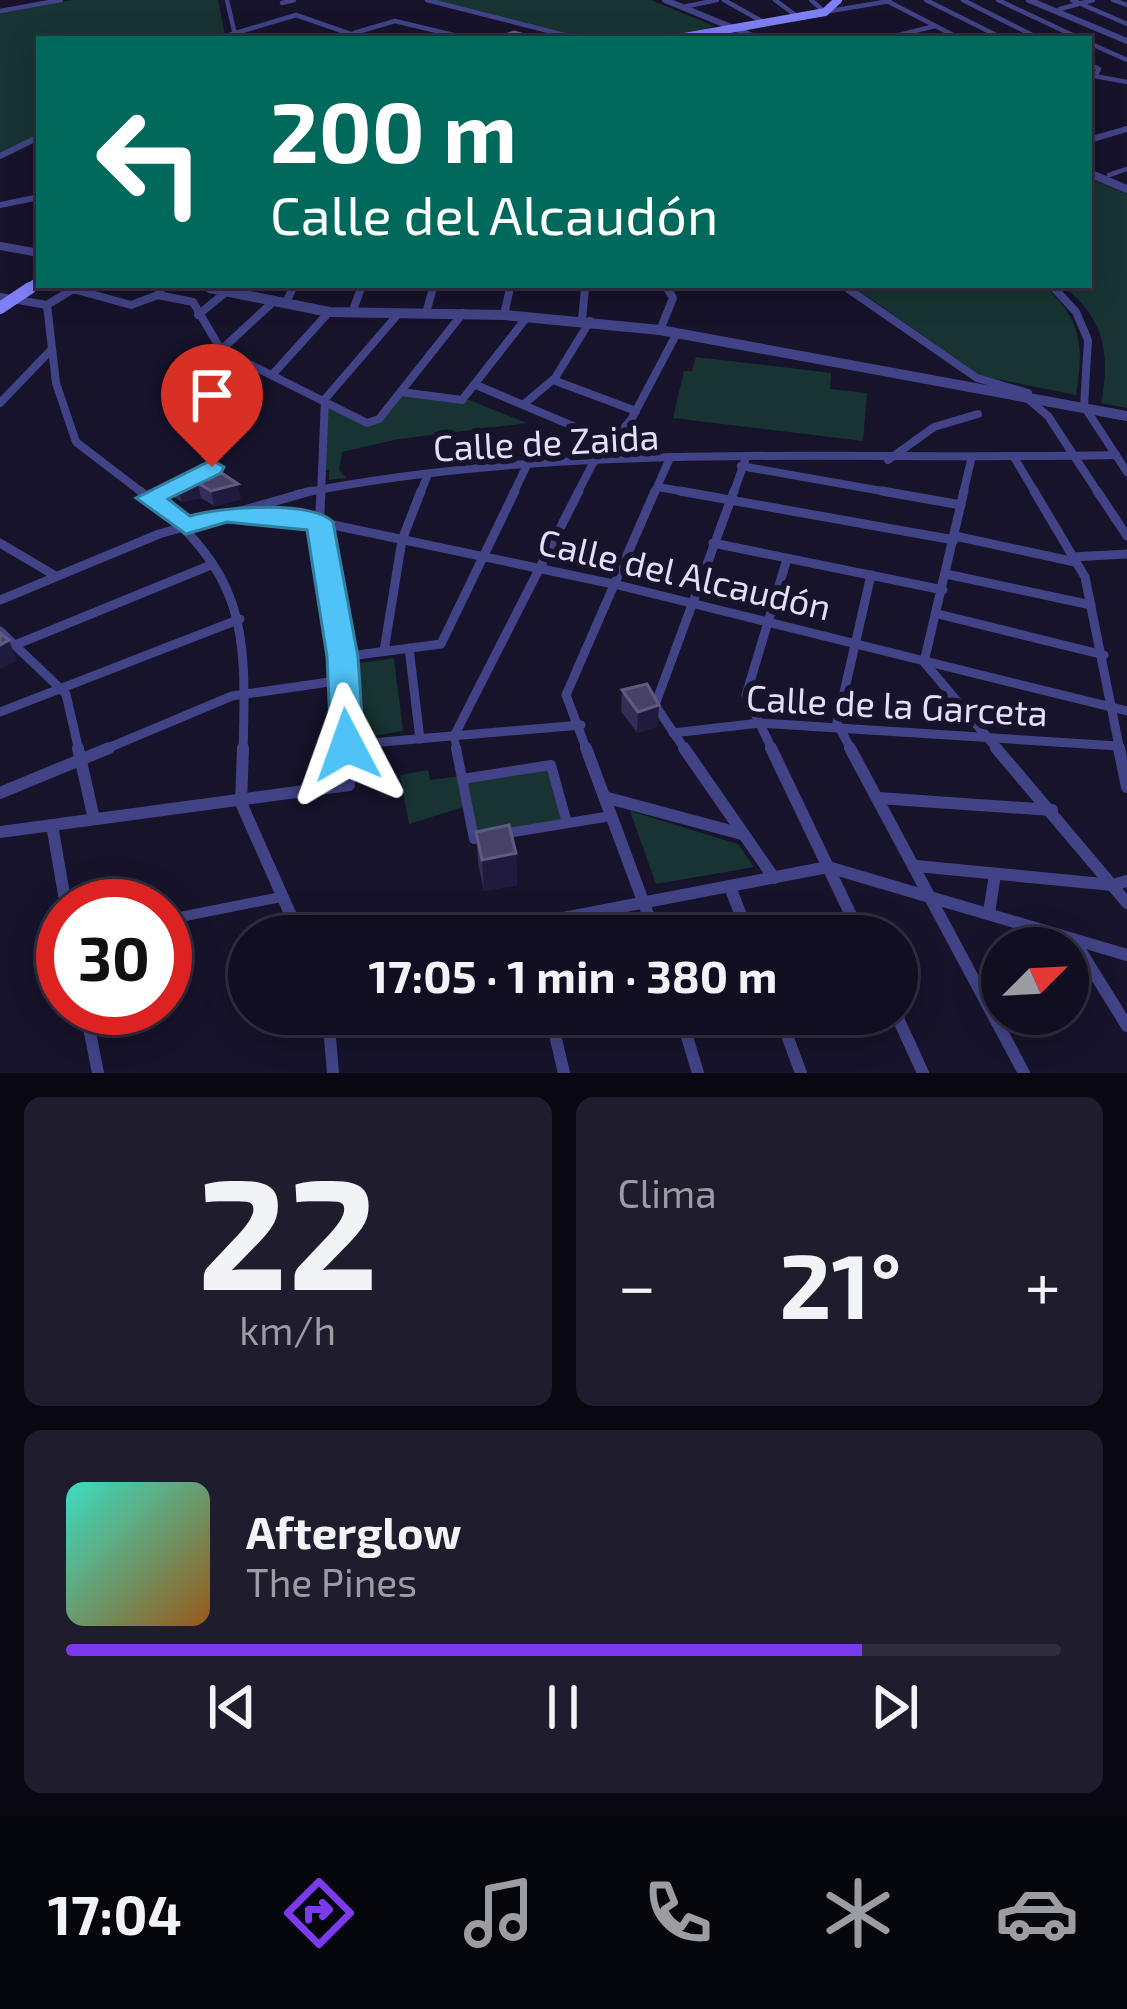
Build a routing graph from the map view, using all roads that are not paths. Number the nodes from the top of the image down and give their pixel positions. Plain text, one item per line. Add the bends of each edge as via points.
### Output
1 (26, 0) edge
2 (61, 0) edge
3 (224, 0) edge
4 (298, 0) edge
5 (427, 0) edge
6 (665, 0) edge
7 (720, 0) edge
8 (775, 0) edge
9 (811, 0) edge
10 (838, 0) edge
11 (851, 0) edge
12 (893, 0) edge
13 (926, 0) edge
14 (963, 0) edge
15 (998, 0) edge
16 (1033, 0) edge
17 (1072, 0) edge
18 (1093, 0) edge
19 (1113, 0) edge
20 (282, 3) dead end
21 (1082, 4) junction
22 (859, 5) junction
23 (1127, 5) edge
24 (683, 7) junction
25 (1060, 9) junction
26 (3, 10) edge
27 (828, 11) junction
28 (296, 14) junction
29 (798, 17) junction
30 (1079, 20) junction
31 (765, 22) junction
32 (1050, 25) junction
33 (935, 26) junction
34 (1127, 26) edge
35 (734, 28) junction
36 (1111, 29) junction
37 (353, 33) junction
38 (232, 36) edge
39 (235, 36) edge
40 (359, 36) edge
41 (458, 36) edge
42 (568, 36) edge
43 (690, 36) edge
44 (753, 36) edge
45 (895, 36) edge
46 (955, 36) edge
47 (998, 36) edge
48 (1034, 36) edge
49 (1074, 36) edge
50 (1127, 39) edge
51 (1092, 44) edge
52 (1127, 60) edge
53 (1092, 76) edge
54 (1127, 82) edge
55 (1127, 129) edge
56 (36, 138) edge
57 (1092, 139) edge
58 (0, 156) edge
59 (1127, 169) edge
60 (1092, 174) edge
61 (1109, 175) dead end
62 (1127, 189) edge
63 (36, 196) edge
64 (0, 202) edge
65 (0, 246) edge
66 (36, 252) edge
67 (36, 283) edge
68 (212, 288) edge
69 (291, 288) edge
70 (361, 288) edge
71 (433, 288) edge
72 (510, 288) edge
73 (585, 288) edge
74 (667, 288) edge
75 (847, 288) edge
76 (1054, 288) edge
77 (161, 290) edge
78 (226, 292) junction
79 (0, 297) edge
80 (14, 298) junction
81 (193, 302) junction
82 (279, 302) junction
83 (212, 303) junction
84 (47, 305) junction
85 (0, 308) edge
86 (329, 312) junction
87 (352, 313) junction
88 (399, 313) junction
89 (426, 314) junction
90 (463, 314) junction
91 (198, 315) junction
92 (504, 315) junction
93 (0, 317) edge
94 (527, 317) junction
95 (586, 321) junction
96 (660, 330) junction
97 (677, 333) junction
98 (51, 350) junction
99 (220, 350) junction
100 (53, 367) junction
101 (28, 372) junction
102 (273, 374) junction
103 (553, 380) junction
104 (476, 385) junction
105 (401, 392) junction
106 (1023, 396) junction
107 (325, 399) junction
108 (0, 403) edge
109 (1068, 403) junction
110 (519, 404) junction
111 (1084, 406) junction
112 (636, 410) junction
113 (979, 414) dead end
114 (1127, 416) edge
115 (613, 443) junction
116 (906, 448) junction
117 (1115, 455) junction
118 (1075, 458) junction
119 (1015, 459) junction
120 (669, 460) junction
121 (926, 460) junction
122 (971, 460) junction
123 (888, 461) junction
124 (593, 463) junction
125 (743, 463) junction
126 (527, 465) junction
127 (1127, 472) edge
128 (428, 474) junction
129 (195, 476) edge
130 (658, 487) junction
131 (323, 488) junction
132 (149, 498) junction
133 (730, 499) junction
134 (961, 506) junction
135 (226, 514) junction
136 (320, 522) junction
137 (186, 526) junction
138 (1127, 536) edge
139 (954, 538) junction
140 (402, 540) junction
141 (0, 543) edge
142 (713, 543) junction
143 (1127, 554) edge
144 (483, 556) junction
145 (787, 559) junction
146 (1074, 559) junction
147 (211, 566) junction
148 (541, 569) junction
149 (946, 574) junction
150 (54, 575) junction
151 (871, 575) junction
152 (618, 585) junction
153 (943, 590) junction
154 (0, 600) edge
155 (690, 601) junction
156 (1091, 605) junction
157 (938, 614) junction
158 (240, 620) junction
159 (770, 622) junction
160 (0, 631) edge
161 (852, 643) junction
162 (15, 645) junction
163 (409, 648) junction
164 (384, 651) junction
165 (1104, 655) junction
166 (342, 657) junction
167 (924, 662) junction
168 (343, 680) junction
169 (61, 688) junction
170 (245, 693) junction
171 (1110, 710) junction
172 (1127, 711) edge
173 (0, 712) edge
174 (760, 723) junction
175 (581, 725) junction
176 (840, 728) junction
177 (673, 733) junction
178 (454, 736) junction
179 (991, 737) junction
180 (419, 739) junction
181 (347, 745) junction
182 (1118, 746) junction
183 (81, 759) junction
184 (462, 779) junction
185 (1127, 787) edge
186 (0, 793) edge
187 (608, 798) junction
188 (878, 798) junction
189 (242, 802) junction
190 (1052, 810) junction
191 (613, 815) junction
192 (94, 819) junction
193 (567, 823) junction
194 (52, 825) junction
195 (0, 832) edge
196 (744, 835) junction
197 (916, 866) junction
198 (828, 867) junction
199 (995, 874) junction
200 (774, 878) junction
201 (61, 879) edge
202 (1120, 883) edge
203 (730, 887) junction
204 (927, 894) junction
205 (282, 897) junction
206 (645, 903) junction
207 (1127, 903) edge
208 (989, 913) junction
209 (192, 915) edge
210 (290, 915) edge
211 (596, 915) edge
212 (649, 915) edge
213 (741, 915) edge
214 (851, 915) edge
215 (1034, 927) edge
216 (1089, 944) edge
217 (1127, 955) edge
218 (1089, 965) edge
219 (1127, 1026) edge
220 (90, 1035) edge
221 (330, 1035) edge
222 (555, 1035) edge
223 (686, 1035) edge
224 (787, 1035) edge
225 (905, 1035) edge
226 (98, 1073) edge
227 (333, 1073) edge
228 (564, 1073) edge
229 (698, 1073) edge
230 (801, 1073) edge
231 (922, 1073) edge
232 (1024, 1073) edge

1 - 26 street
2 - 26 street
3 - 38 street
4 - 20 street
4 - 28 street
5 - 42 street
6 - 24 street
7 - 24 street
7 - 31 street
8 - 29 street
9 - 27 street
10 - 27 main road
11 - 22 street
12 - 22 street
12 - 33 street
13 - 47 street
14 - 48 street
15 - 32 street
16 - 25 street
16 - 30 street
17 - 21 street
18 - 21 street
19 - 23 street
21 - 25 street
21 - 34 street
22 - 27 street
24 - 35 street
25 - 36 street
27 - 29 main road
28 - 37 street
28 - 39 street
29 - 31 main road
30 - 32 street
30 - 50 street
31 - 35 main road
32 - 49 street
33 - 45 street
33 - 46 street
34 - 36 street
35 - 43 main road
35 - 44 street
36 - 50 street
37 - 40 street
37 - 41 street via 395,21
51 - 52 street
53 - 54 street
55 - 57 street
56 - 58 street
59 - 61 street
60 - 62 street
63 - 64 street
65 - 66 street
67 - 80 main road
68 - 78 street
69 - 82 street
70 - 87 street
71 - 89 street
72 - 92 street
73 - 95 street
74 - 96 street via 673,298
75 - 109 street via 977,378
76 - 111 street via 1079,312 1091,340
77 - 81 street
77 - 84 street via 131,304 74,289
78 - 82 street
78 - 83 street
79 - 80 street
80 - 84 street
80 - 85 main road
80 - 93 main road
81 - 83 street
81 - 91 street
82 - 86 street
82 - 99 street
83 - 91 street
84 - 98 street
86 - 87 street
86 - 102 street
87 - 88 street
88 - 89 street
88 - 107 street
89 - 90 street
90 - 92 street
90 - 105 street
91 - 99 street
92 - 94 street
94 - 95 street
94 - 104 street
95 - 96 street
95 - 103 street
96 - 97 street
97 - 106 street
97 - 112 street
98 - 100 street
98 - 101 street
99 - 102 street
100 - 101 street
100 - 132 street via 76,442
101 - 108 street
102 - 107 street
103 - 110 street
103 - 112 street
104 - 105 street via 462,400
104 - 110 street
105 - 107 street via 374,422
106 - 109 street
106 - 118 street via 1048,416
107 - 131 street
109 - 111 street
110 - 115 street
111 - 114 street
111 - 117 street
112 - 115 street
113 - 116 street via 934,427
115 - 124 street
116 - 121 street
116 - 123 street
117 - 118 street, Calle de Zaida
117 - 127 street
118 - 119 street, Calle de Zaida
118 - 138 street
119 - 122 street, Calle de Zaida
119 - 146 street
120 - 124 street, Calle de Zaida
120 - 125 street, Calle de Zaida
120 - 130 street
121 - 122 street, Calle de Zaida
121 - 123 street, Calle de Zaida
122 - 134 street
123 - 125 street, Calle de Zaida
124 - 126 street, Calle de Zaida
124 - 148 street
125 - 133 street
125 - 134 street
126 - 128 street, Calle de Zaida
126 - 144 street
128 - 131 street, Calle de Zaida
128 - 140 street
129 - 132 street
130 - 133 street
130 - 152 street
131 - 135 street, Calle de Zaida
131 - 136 street
132 - 137 street
133 - 139 street
133 - 142 street
134 - 139 street
135 - 136 street, Calle del Alcaudón
135 - 137 street, Calle de Zaida
136 - 140 street, Calle del Alcaudón
136 - 166 street
137 - 147 street
137 - 150 street, Calle de Zaida
139 - 146 street
139 - 149 street
140 - 144 street, Calle del Alcaudón
140 - 164 street
141 - 150 street
142 - 145 street
142 - 155 street
143 - 146 street
144 - 148 street, Calle del Alcaudón
144 - 163 street via 441,644
145 - 151 street
145 - 159 street
146 - 156 street
147 - 158 street
147 - 162 street
148 - 152 street, Calle del Alcaudón
148 - 178 street
149 - 153 street
149 - 156 street
150 - 154 street, Calle de Zaida
151 - 153 street
151 - 161 street
152 - 155 street, Calle del Alcaudón
152 - 175 street via 566,695
153 - 157 street
155 - 159 street, Calle del Alcaudón
155 - 177 street via 655,706
156 - 165 street
157 - 165 street
157 - 167 street
158 - 169 street
158 - 170 street
159 - 161 street, Calle del Alcaudón
159 - 174 street via 746,695
160 - 162 street
161 - 167 street, Calle del Alcaudón
161 - 176 street
162 - 169 street
163 - 164 street
163 - 180 street
164 - 166 street
165 - 171 street
166 - 168 street
167 - 171 street, Calle del Alcaudón
167 - 179 street
168 - 170 street
168 - 181 street
169 - 173 street
169 - 183 street
170 - 183 street
170 - 189 street
171 - 172 street, Calle del Alcaudón
171 - 182 street
174 - 176 street, Calle de la Garceta
174 - 177 street, Calle de la Garceta
174 - 198 street
175 - 178 street
175 - 187 street
176 - 179 street, Calle de la Garceta
176 - 188 street
177 - 196 street
178 - 180 street
178 - 184 street
179 - 182 street, Calle de la Garceta
179 - 190 street
180 - 181 street
181 - 189 street via 349,785
182 - 185 street
183 - 186 street
183 - 192 street
184 - 193 street via 551,764
184 - 193 street via 474,839
187 - 191 street
187 - 196 street
188 - 190 street
188 - 197 street
189 - 192 street
189 - 205 street
190 - 202 street
191 - 193 street
191 - 206 street
192 - 194 street
194 - 195 street
194 - 201 street
196 - 200 street
197 - 199 street
197 - 204 street
198 - 200 street
198 - 204 street
198 - 214 street
199 - 202 street
199 - 208 street
200 - 203 street
202 - 207 street
203 - 206 street
203 - 213 street
204 - 208 street
204 - 232 street
205 - 209 street
205 - 210 street
206 - 211 street
206 - 212 street
208 - 215 street
216 - 217 street
218 - 219 street
220 - 226 street
221 - 227 street
222 - 228 street
223 - 229 street
224 - 230 street
225 - 231 street

